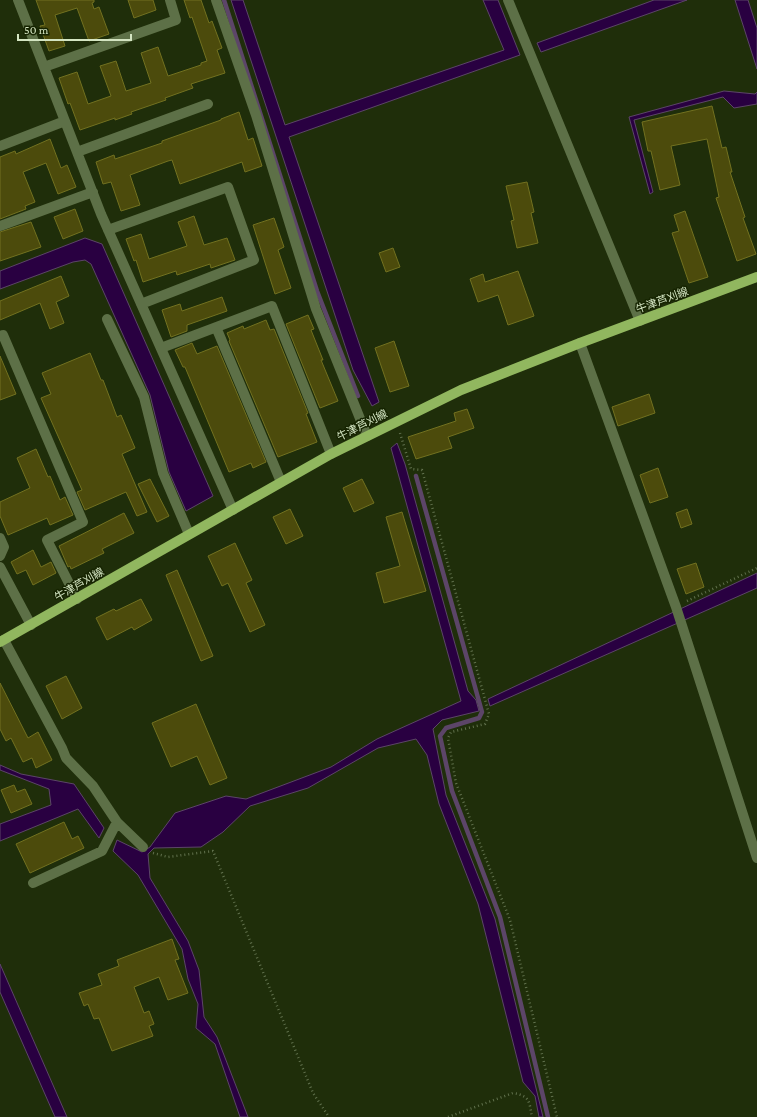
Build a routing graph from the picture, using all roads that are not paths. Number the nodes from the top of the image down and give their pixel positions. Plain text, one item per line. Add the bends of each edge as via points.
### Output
1 (18, 0) edge
2 (170, 0) edge
3 (216, 0) edge
4 (508, 0) edge
5 (44, 67) junction
6 (208, 104) dead end
7 (65, 121) junction
8 (0, 146) edge
9 (77, 152) junction
10 (93, 192) junction
11 (0, 226) edge
12 (108, 230) junction
13 (757, 277) edge
14 (141, 304) junction
15 (107, 319) dead end
16 (640, 321) junction
17 (216, 327) junction
18 (0, 336) edge
19 (580, 343) junction
20 (161, 348) junction
21 (367, 436) junction
22 (331, 454) junction
23 (281, 482) junction
24 (233, 510) junction
25 (189, 534) junction
26 (0, 538) edge
27 (0, 556) edge
28 (0, 566) edge
29 (77, 598) junction
30 (31, 624) junction
31 (2, 641) edge
32 (117, 822) junction
33 (143, 847) dead end
34 (756, 855) edge
35 (33, 883) dead end

1 - 5 street
2 - 5 street via 176,20
3 - 21 street via 256,115 316,309
4 - 16 street
5 - 7 street
6 - 9 street
7 - 8 street
7 - 9 street
9 - 10 street
10 - 11 street
10 - 12 street
12 - 14 street
12 - 14 street via 228,187 254,260
13 - 16 main road, 牛津芦刈線
14 - 20 street
15 - 25 street via 144,397 164,473
16 - 19 main road, 牛津芦刈線
17 - 20 street
17 - 22 street via 272,306
17 - 23 street
18 - 29 street via 3,335 83,522 47,540
19 - 21 main road, 牛津芦刈線 via 461,390
19 - 34 street via 676,607
20 - 24 street
21 - 22 main road, 牛津芦刈線
22 - 23 main road, 牛津芦刈線
23 - 24 main road, 牛津芦刈線
24 - 25 main road, 牛津芦刈線
25 - 29 main road, 牛津芦刈線
26 - 27 street via 4,547
28 - 30 street
29 - 30 main road, 牛津芦刈線
30 - 31 main road, 牛津芦刈線
31 - 32 street via 66,758 93,786
32 - 33 street
32 - 35 street via 102,851

